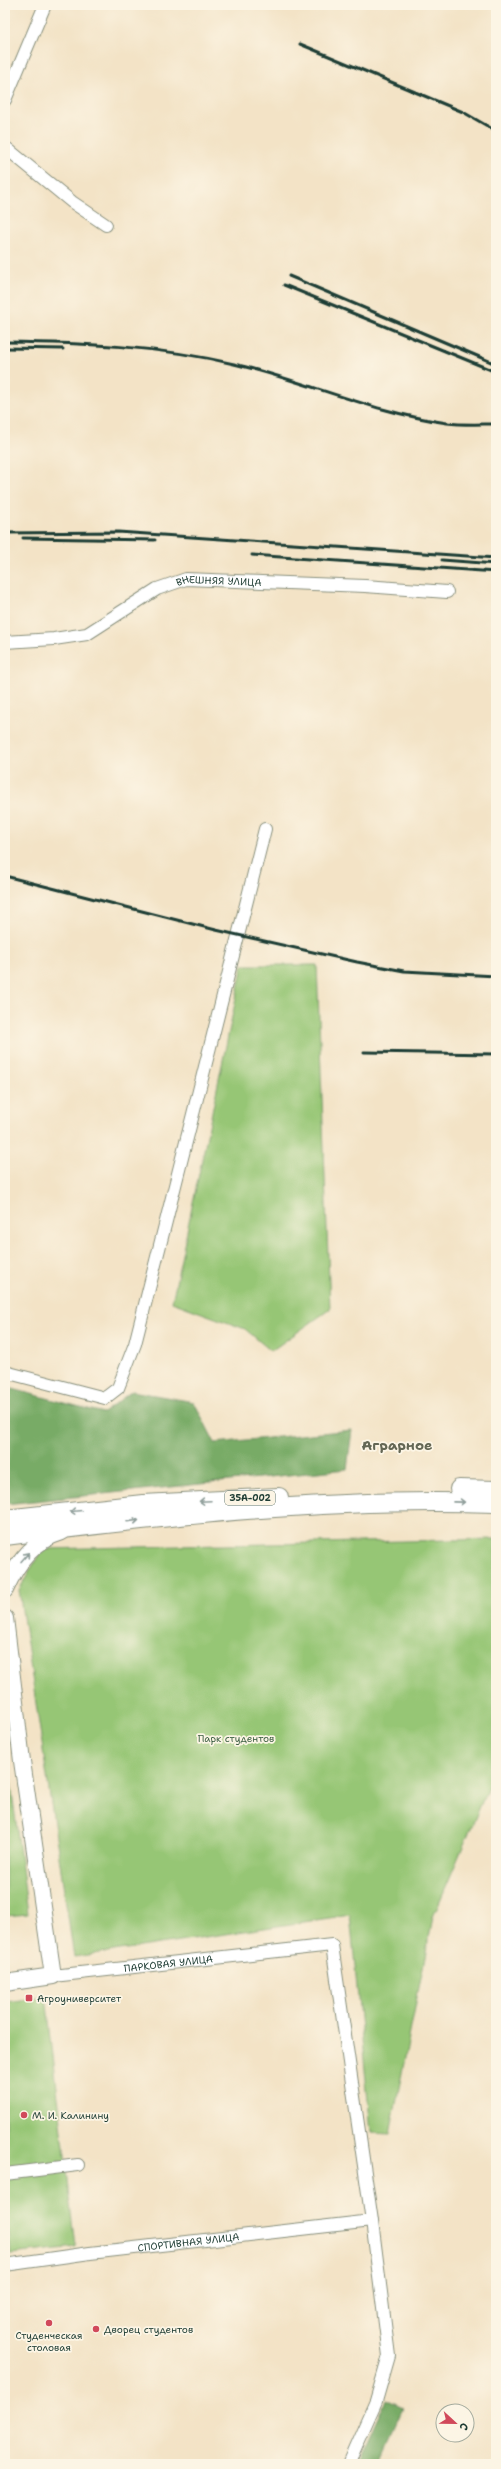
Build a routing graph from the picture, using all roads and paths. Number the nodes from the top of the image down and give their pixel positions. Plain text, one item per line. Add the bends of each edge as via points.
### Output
1 (45, 5) edge
2 (5, 100) edge
3 (5, 147) edge
4 (106, 225) dead end
5 (447, 592) dead end
6 (5, 642) edge
7 (265, 829) dead end
8 (5, 1372) edge
9 (496, 1490) edge
10 (496, 1503) edge
11 (5, 1519) edge
12 (81, 1526) junction
13 (5, 1536) edge
14 (5, 1590) edge
15 (5, 1618) edge
16 (53, 1976) junction
17 (5, 1983) edge
18 (78, 2165) dead end
19 (5, 2174) edge
20 (372, 2221) junction
21 (5, 2265) edge
22 (348, 2464) edge

1 - 2 street
3 - 4 street via 72,202
5 - 6 street, ВНЕШНЯЯ УЛИЦА via 186,579 157,589 87,634
7 - 8 street via 135,1344 118,1388 105,1398
9 -> 11 main road, 35А-002 via 366,1492 150,1504
12 -> 10 main road, 35А-002 via 364,1502
12 - 13 main road, 35А-002
14 -> 12 street via 12,1574 37,1544 48,1536
15 - 16 street via 22,1761
16 - 17 street, ПАРКОВАЯ УЛИЦА
16 - 20 street, ПАРКОВАЯ УЛИЦА via 332,1945
18 - 19 street
20 - 21 street, СПОРТИВНАЯ УЛИЦА
20 - 22 street via 389,2356 376,2401

